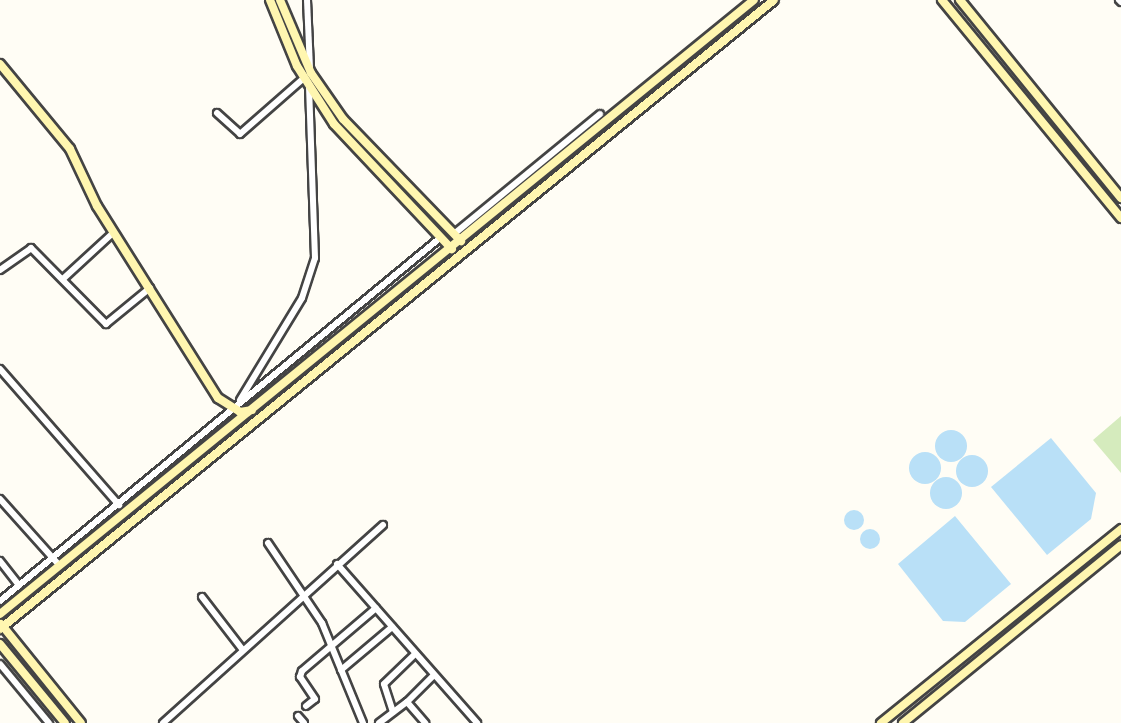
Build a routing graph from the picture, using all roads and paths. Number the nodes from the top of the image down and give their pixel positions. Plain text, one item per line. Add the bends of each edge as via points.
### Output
1 (270, 0) edge
2 (280, 0) edge
3 (307, 0) edge
4 (754, 0) edge
5 (774, 0) edge
6 (942, 0) edge
7 (960, 0) edge
8 (1, 68) edge
9 (308, 79) junction
10 (217, 113) dead end
11 (601, 119) junction
12 (610, 133) junction
13 (1121, 198) edge
14 (1121, 218) edge
15 (113, 233) junction
16 (454, 234) junction
17 (440, 238) junction
18 (461, 241) junction
19 (452, 249) junction
20 (0, 270) edge
21 (64, 278) junction
22 (150, 288) junction
23 (0, 369) edge
24 (287, 390) junction
25 (274, 408) junction
26 (235, 410) junction
27 (255, 410) junction
28 (0, 499) edge
29 (121, 508) junction
30 (383, 525) dead end
31 (1121, 529) edge
32 (268, 543) dead end
33 (1121, 545) edge
34 (0, 561) edge
35 (56, 562) junction
36 (337, 564) junction
37 (19, 585) junction
38 (304, 592) junction
39 (202, 597) dead end
40 (0, 601) edge
41 (376, 608) junction
42 (0, 614) edge
43 (1, 626) edge
44 (392, 627) junction
45 (330, 643) junction
46 (0, 644) edge
47 (242, 649) junction
48 (415, 654) junction
49 (0, 664) edge
50 (341, 670) junction
51 (434, 675) junction
52 (407, 702) junction
53 (306, 706) dead end
54 (393, 712) junction
55 (298, 716) dead end
56 (360, 722) edge
57 (49, 723) edge
58 (65, 723) edge
59 (81, 723) edge
60 (163, 723) edge
61 (304, 723) edge
62 (379, 723) edge
63 (425, 723) edge
64 (477, 723) edge
65 (881, 723) edge
66 (903, 723) edge

1 - 9 main road
2 - 9 main road
3 - 9 street
4 - 11 main road
5 - 12 main road
6 - 14 main road
7 - 13 main road
8 - 15 main road via 70,149
9 - 10 street via 239,134
9 - 16 main road
9 - 17 main road via 342,135
9 - 26 street via 315,258 302,298
11 - 12 main road
11 - 16 street via 541,157
11 - 18 main road
12 - 24 main road
15 - 21 street
15 - 22 main road
16 - 18 main road
17 - 19 main road
17 - 26 street
18 - 19 main road
19 - 24 main road
20 - 21 street via 29,247
21 - 22 street via 106,324
22 - 26 main road via 212,390
23 - 29 street
24 - 25 main road
24 - 27 main road
25 - 27 main road
25 - 43 main road
26 - 27 main road
26 - 29 street
27 - 29 main road
28 - 35 street
29 - 35 main road
30 - 36 street
31 - 65 main road
32 - 38 street
33 - 66 main road
34 - 37 street
35 - 37 street
35 - 42 main road
36 - 38 street
36 - 41 street
37 - 40 street
38 - 45 street
38 - 47 street
39 - 47 street
41 - 44 street
41 - 45 street
43 - 59 main road
44 - 48 street
44 - 50 street
45 - 50 street
45 - 53 street via 302,671 300,677 315,699
46 - 58 main road
47 - 60 street
48 - 51 street
48 - 54 street via 384,684
49 - 57 street
50 - 56 street
51 - 52 street
51 - 64 street
52 - 54 street
52 - 63 street
54 - 62 street
55 - 61 street

